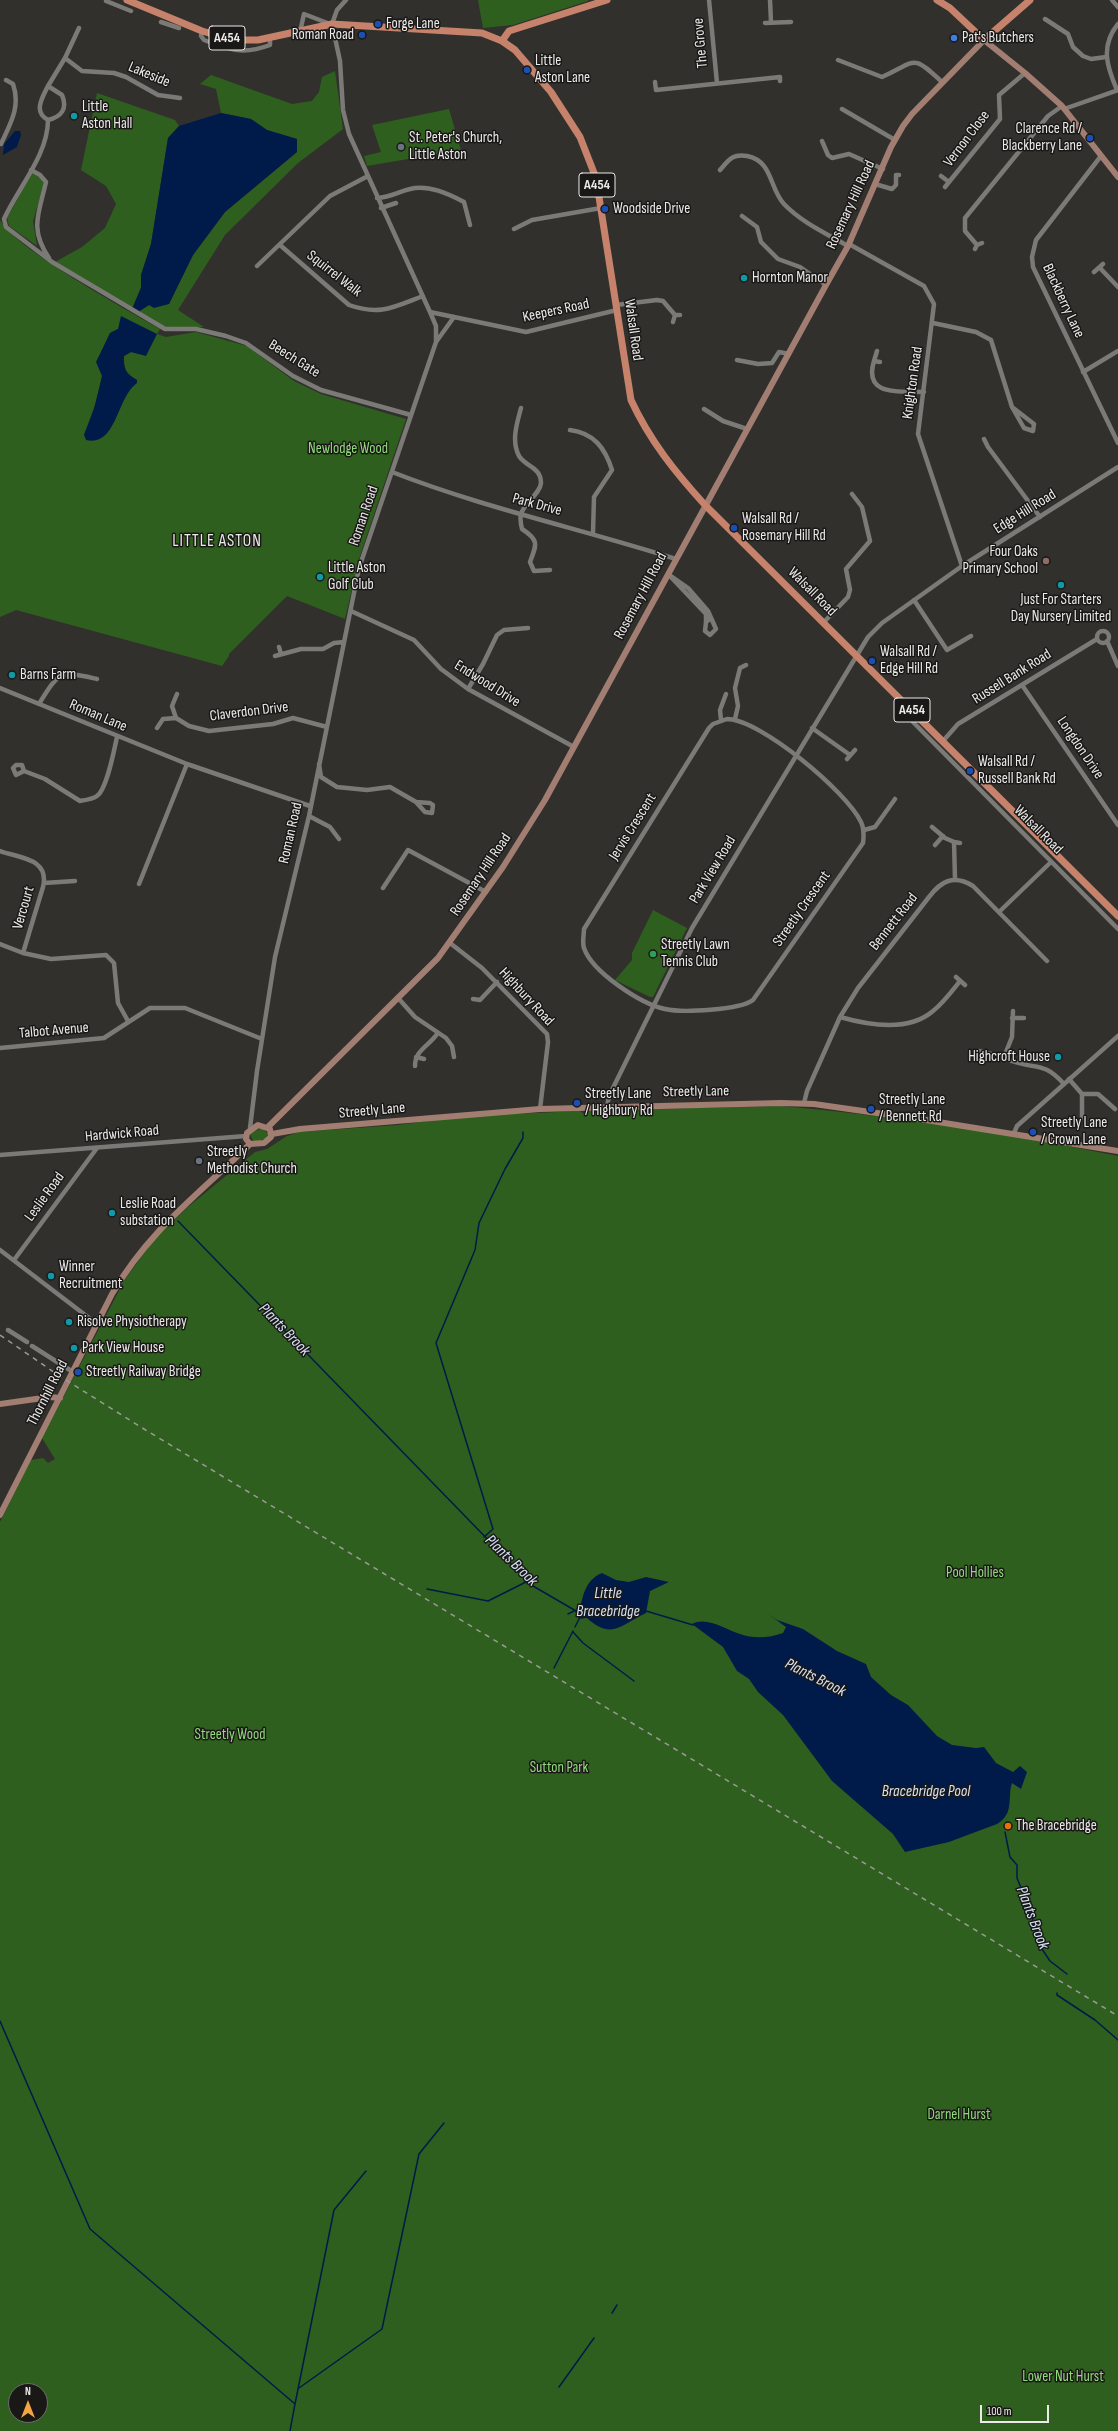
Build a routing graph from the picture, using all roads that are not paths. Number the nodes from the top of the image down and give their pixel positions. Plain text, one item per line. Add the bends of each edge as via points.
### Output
1 (127, 0) edge
2 (346, 0) edge
3 (607, 0) edge
4 (709, 0) edge
5 (770, 0) edge
6 (937, 0) edge
7 (1030, 0) edge
8 (1112, 0) edge
9 (110, 1) edge
10 (1118, 7) edge
11 (131, 11) dead end
12 (1045, 19) dead end
13 (161, 22) dead end
14 (771, 22) junction
15 (791, 22) dead end
16 (175, 23) junction
17 (765, 23) dead end
18 (332, 24) junction
19 (1118, 24) edge
20 (79, 28) dead end
21 (179, 28) dead end
22 (202, 31) junction
23 (300, 32) junction
24 (270, 38) junction
25 (984, 40) junction
26 (502, 41) junction
27 (1106, 57) junction
28 (65, 58) junction
29 (838, 60) dead end
30 (1025, 72) junction
31 (780, 77) dead end
32 (6, 80) dead end
33 (655, 82) dead end
34 (942, 82) junction
35 (717, 83) junction
36 (48, 86) junction
37 (1118, 90) edge
38 (180, 98) dead end
39 (1063, 108) junction
40 (842, 109) dead end
41 (48, 120) junction
42 (895, 140) junction
43 (822, 141) dead end
44 (1, 144) edge
45 (1101, 156) junction
46 (722, 169) dead end
47 (883, 169) junction
48 (31, 170) junction
49 (899, 175) dead end
50 (368, 176) junction
51 (941, 176) dead end
52 (1118, 177) edge
53 (949, 182) junction
54 (875, 184) junction
55 (945, 187) dead end
56 (377, 198) junction
57 (396, 203) dead end
58 (381, 208) junction
59 (601, 208) junction
60 (742, 216) dead end
61 (470, 225) dead end
62 (514, 229) dead end
63 (280, 245) junction
64 (848, 245) junction
65 (978, 246) dead end
66 (52, 262) junction
67 (257, 266) dead end
68 (1094, 272) dead end
69 (826, 285) junction
70 (1118, 287) edge
71 (423, 296) junction
72 (617, 307) junction
73 (430, 312) junction
74 (454, 316) junction
75 (673, 322) dead end
76 (933, 323) junction
77 (436, 342) junction
78 (877, 351) dead end
79 (1118, 351) edge
80 (789, 354) junction
81 (737, 360) dead end
82 (874, 361) junction
83 (880, 362) dead end
84 (1083, 372) junction
85 (924, 392) junction
86 (1012, 407) junction
87 (521, 408) dead end
88 (704, 409) dead end
89 (411, 415) junction
90 (747, 429) junction
91 (570, 430) dead end
92 (984, 439) dead end
93 (1118, 443) edge
94 (1118, 467) edge
95 (392, 472) junction
96 (852, 494) dead end
97 (705, 505) junction
98 (521, 514) junction
99 (1040, 516) junction
100 (593, 533) junction
101 (676, 559) junction
102 (962, 566) junction
103 (550, 570) dead end
104 (668, 574) junction
105 (914, 600) junction
106 (351, 611) junction
107 (708, 621) dead end
108 (824, 622) junction
109 (528, 628) dead end
110 (514, 629) junction
111 (514, 635) dead end
112 (971, 636) dead end
113 (1097, 639) junction
114 (344, 642) junction
115 (1107, 642) junction
116 (279, 647) dead end
117 (281, 654) junction
118 (857, 655) junction
119 (274, 656) dead end
120 (736, 663) dead end
121 (746, 665) dead end
122 (1118, 666) edge
123 (740, 668) junction
124 (97, 680) dead end
125 (1022, 685) junction
126 (0, 688) edge
127 (468, 689) junction
128 (177, 694) dead end
129 (726, 694) dead end
130 (39, 704) junction
131 (916, 714) junction
132 (176, 718) junction
133 (735, 719) junction
134 (721, 720) junction
135 (327, 727) junction
136 (157, 728) dead end
137 (812, 728) junction
138 (117, 737) junction
139 (943, 741) junction
140 (574, 747) junction
141 (855, 750) dead end
142 (796, 755) junction
143 (319, 760) junction
144 (187, 764) junction
145 (24, 771) dead end
146 (895, 799) dead end
147 (416, 802) dead end
148 (310, 806) junction
149 (309, 816) junction
150 (1118, 825) edge
151 (932, 827) dead end
152 (864, 830) junction
153 (943, 836) junction
154 (339, 839) dead end
155 (954, 842) junction
156 (960, 843) dead end
157 (935, 845) dead end
158 (0, 851) edge
159 (1051, 862) junction
160 (955, 879) junction
161 (75, 881) dead end
162 (44, 883) junction
163 (139, 884) dead end
164 (384, 888) dead end
165 (486, 892) junction
166 (999, 912) junction
167 (1118, 916) edge
168 (1118, 929) edge
169 (450, 943) junction
170 (0, 944) edge
171 (23, 953) junction
172 (1047, 961) dead end
173 (956, 977) dead end
174 (960, 981) junction
175 (497, 982) junction
176 (965, 985) dead end
177 (399, 999) junction
178 (473, 1000) dead end
179 (654, 1004) junction
180 (1013, 1011) dead end
181 (840, 1017) junction
182 (1012, 1018) junction
183 (1024, 1018) dead end
184 (128, 1021) junction
185 (438, 1034) junction
186 (1118, 1036) edge
187 (262, 1039) junction
188 (0, 1048) edge
189 (979, 1051) dead end
190 (985, 1052) junction
191 (416, 1057) junction
192 (454, 1057) dead end
193 (1004, 1057) junction
194 (984, 1058) dead end
195 (424, 1059) dead end
196 (415, 1066) dead end
197 (1069, 1079) junction
198 (1064, 1084) junction
199 (1082, 1094) junction
200 (804, 1103) junction
201 (607, 1107) junction
202 (540, 1109) junction
203 (1115, 1109) dead end
204 (1082, 1118) dead end
205 (268, 1127) junction
206 (250, 1128) junction
207 (1014, 1133) junction
208 (272, 1134) junction
209 (246, 1136) junction
210 (250, 1144) junction
211 (97, 1148) junction
212 (1118, 1151) edge
213 (0, 1155) edge
214 (0, 1250) edge
215 (14, 1260) junction
216 (97, 1324) junction
217 (8, 1330) dead end
218 (27, 1342) dead end
219 (32, 1346) dead end
220 (73, 1372) junction
221 (60, 1398) junction
222 (0, 1404) edge
223 (0, 1515) edge

1 - 16 main road, A454
2 - 18 street via 337,10
3 - 26 main road via 509,31
4 - 35 street, The Grove
5 - 14 street
6 - 25 main road via 945,4
7 - 25 main road
8 - 10 street
9 - 11 street
12 - 27 street via 1068,34 1073,47 1083,56
13 - 16 street
14 - 15 street
14 - 17 street
16 - 21 street
16 - 22 main road, A454
18 - 23 main road, A454
18 - 23 street via 304,14
18 - 26 main road, Walsall Road / A454 via 482,33
18 - 50 street, Roman Road via 340,61 343,110 349,134
19 - 27 street via 1109,37
20 - 28 street
22 - 24 main road, A454 via 233,40
22 - 24 street via 201,36 204,40 240,51 254,51 270,45
23 - 24 main road, A454
25 - 30 main road
25 - 34 main road, Rosemary Hill Road
26 - 59 main road, Walsall Road / A454 via 514,50 551,92 580,137 596,178
27 - 37 street
28 - 36 street
28 - 38 street, Lakeside via 82,71 120,75 158,95
29 - 34 street via 882,77 909,62 916,62 923,64
30 - 39 main road
30 - 53 street, Vernon Close via 1000,95 1000,119
31 - 35 street, The Grove
32 - 44 street via 13,84 16,93 14,115
33 - 35 street, The Grove via 656,93
34 - 42 main road, Rosemary Hill Road via 912,114
36 - 41 street via 39,111 42,117
36 - 41 street via 58,91 64,104 59,117
37 - 39 street
39 - 45 main road
39 - 65 street via 1048,116 965,218 965,231
40 - 42 street
41 - 48 street via 48,134
42 - 47 main road, Rosemary Hill Road
43 - 47 street via 832,158 849,154
45 - 52 main road
45 - 84 street, Blackberry Lane via 1036,240 1032,257 1033,267
46 - 64 street, Knighton Road via 728,159 740,155 759,161 767,169 782,203
47 - 54 main road, Rosemary Hill Road
48 - 66 street via 46,182 36,219 40,245
48 - 66 street via 4,219 6,228
49 - 54 street via 896,175 896,185 892,189
50 - 56 street, Roman Road
50 - 63 street via 330,196
51 - 53 street, Vernon Close
53 - 55 street, Vernon Close
54 - 64 main road, Rosemary Hill Road
56 - 58 street, Roman Road
56 - 61 street via 391,197 410,189 445,192 464,202
57 - 58 street
58 - 71 street, Roman Road
59 - 62 street via 526,221
59 - 72 main road, Walsall Road / A454
60 - 69 street via 757,227 762,242 778,259 800,267
63 - 67 street
63 - 71 street, Squirrel Walk via 349,305 374,312
64 - 69 main road, Rosemary Hill Road
64 - 76 street, Knighton Road via 924,286 934,304
66 - 89 street, Beech Gate via 165,329 196,329 233,338 246,343 293,376 321,390
68 - 70 street via 1101,266
69 - 80 main road, Rosemary Hill Road
71 - 73 street, Roman Road
72 - 74 street, Keepers Road via 526,332
72 - 75 street, Keepers Road via 657,300 678,315
72 - 97 main road, Walsall Road / A454 via 631,400 661,455
73 - 74 street, Keepers Road
73 - 77 street, Roman Road via 436,326
74 - 77 street
76 - 85 street, Knighton Road
76 - 86 street via 976,332 991,340
77 - 89 street, Roman Road via 433,357
78 - 82 street
79 - 84 street
80 - 81 street via 779,352 772,363 758,364
80 - 90 main road, Rosemary Hill Road
82 - 83 street
82 - 85 street via 871,370 872,380 883,390
84 - 93 street, Blackberry Lane
85 - 102 street, Knighton Road via 918,434
86 - 86 street via 1034,424 1033,431 1024,428
87 - 98 street via 516,428 516,447 520,457 540,475 541,485
88 - 90 street
89 - 95 street, Roman Road
90 - 97 main road, Rosemary Hill Road
91 - 100 street via 585,432 597,443 608,457 612,470 594,497
92 - 99 street
94 - 99 street, Edge Hill Road
95 - 98 street, Park Drive
95 - 106 street, Roman Road via 359,568
96 - 108 street via 862,507 870,541 846,569 850,590 848,597
97 - 101 main road, Rosemary Hill Road
97 - 108 main road, Walsall Road / A454
98 - 100 street, Park Drive
98 - 103 street via 522,529 533,537 536,546 530,562 534,571
99 - 102 street, Edge Hill Road
100 - 101 street, Park Drive
101 - 104 main road, Rosemary Hill Road
102 - 105 street, Edge Hill Road
104 - 107 street via 706,614
104 - 140 main road, Rosemary Hill Road
105 - 112 street via 947,650
105 - 118 street, Edge Hill Road via 874,629
106 - 114 street, Roman Road
106 - 127 street, Endwood Drive via 414,640 441,669
108 - 118 main road, Walsall Road / A454
109 - 110 street
110 - 111 street
110 - 127 street via 504,630 497,635
113 - 115 street via 1101,643
113 - 115 street, Russell Bank Road via 1098,634 1103,631 1108,635
113 - 125 street, Russell Bank Road
114 - 117 street via 334,643 323,649 301,649
114 - 135 street, Roman Road
115 - 122 street, Russell Bank Road
116 - 117 street
117 - 119 street
118 - 131 main road, Walsall Road / A454
118 - 137 street, Park View Road
120 - 123 street
121 - 123 street
123 - 133 street via 735,688 738,706
124 - 130 street via 67,672 58,677
125 - 139 street, Russell Bank Road via 958,724
125 - 150 street, Longdon Drive
126 - 130 street, Roman Lane
127 - 140 street, Endwood Drive
128 - 132 street via 172,706
129 - 134 street via 720,710
130 - 138 street, Roman Lane
131 - 139 main road, Walsall Road / A454
131 - 159 street, Walsall Road via 912,718 913,722
132 - 135 street, Claverdon Drive via 189,726 209,731 273,724 293,718
132 - 136 street via 163,719
133 - 134 street
133 - 142 street via 746,723
134 - 179 street, Jervis Crescent via 706,732 584,930 584,948 594,964 617,985
135 - 143 street, Roman Road
137 - 141 street via 848,757
137 - 142 street, Park View Road
138 - 144 street, Roman Lane
138 - 145 street via 104,785 99,795 93,798 80,801 45,779
139 - 167 main road, Walsall Road / A454
140 - 165 main road, Rosemary Hill Road via 545,800
142 - 152 street via 845,802 859,818
142 - 179 street, Park View Road via 692,928
143 - 147 street via 321,777 337,787 367,790 390,787
143 - 148 street, Roman Road
144 - 148 street, Roman Lane
144 - 163 street
146 - 152 street via 875,827
148 - 149 street, Roman Road
149 - 154 street via 330,827
149 - 187 street, Roman Road via 276,952
151 - 153 street
152 - 179 street, Streetly Crescent via 860,848 753,1000 732,1008 670,1010
153 - 155 street
153 - 157 street
155 - 156 street
155 - 160 street
158 - 162 street, Vercourt via 35,862 42,871
159 - 166 street
159 - 168 street, Walsall Road
160 - 166 street via 973,886
160 - 181 street, Bennett Road via 937,887 858,988
161 - 162 street
162 - 171 street, Vercourt
164 - 165 street via 408,850
165 - 169 main road, Rosemary Hill Road
166 - 172 street
169 - 175 street, Highbury Road
169 - 177 main road, Rosemary Hill Road
170 - 171 street
171 - 184 street via 51,959 106,955 114,963 118,1003
173 - 174 street
174 - 176 street
174 - 181 street via 933,1012 918,1020 900,1025
175 - 178 street via 480,1000
175 - 202 street, Highbury Road via 547,1034
177 - 185 street
177 - 205 main road, Rosemary Hill Road
179 - 201 street, Park View Road via 608,1096
180 - 182 street
181 - 200 street, Bennett Road
182 - 183 street
182 - 193 street via 1012,1038
184 - 187 street, Talbot Avenue via 150,1008 185,1008
184 - 188 street, Talbot Avenue via 104,1038
185 - 191 street
185 - 192 street via 446,1038 456,1051
186 - 197 street
187 - 206 street, Roman Road
189 - 190 street
190 - 193 street
190 - 194 street
191 - 195 street
191 - 196 street
193 - 198 street via 1011,1061 1045,1068
197 - 198 street
197 - 199 street
198 - 207 street via 1017,1126
199 - 203 street via 1098,1094
199 - 204 street
200 - 201 main road, Streetly Lane
200 - 207 main road, Streetly Lane
201 - 202 main road, Streetly Lane
202 - 208 main road, Streetly Lane via 300,1129
205 - 206 main road
205 - 208 main road
206 - 209 main road
207 - 212 main road, Streetly Lane
208 - 210 main road via 266,1142
209 - 210 main road
209 - 211 street, Hardwick Road
210 - 216 main road, Thornhill Road via 139,1252
211 - 213 street, Hardwick Road
211 - 215 street, Leslie Road
214 - 215 street
215 - 216 street
216 - 220 main road, Thornhill Road
217 - 218 street
219 - 220 street
220 - 221 main road, Thornhill Road
221 - 222 main road
221 - 223 main road, Thornhill Road

